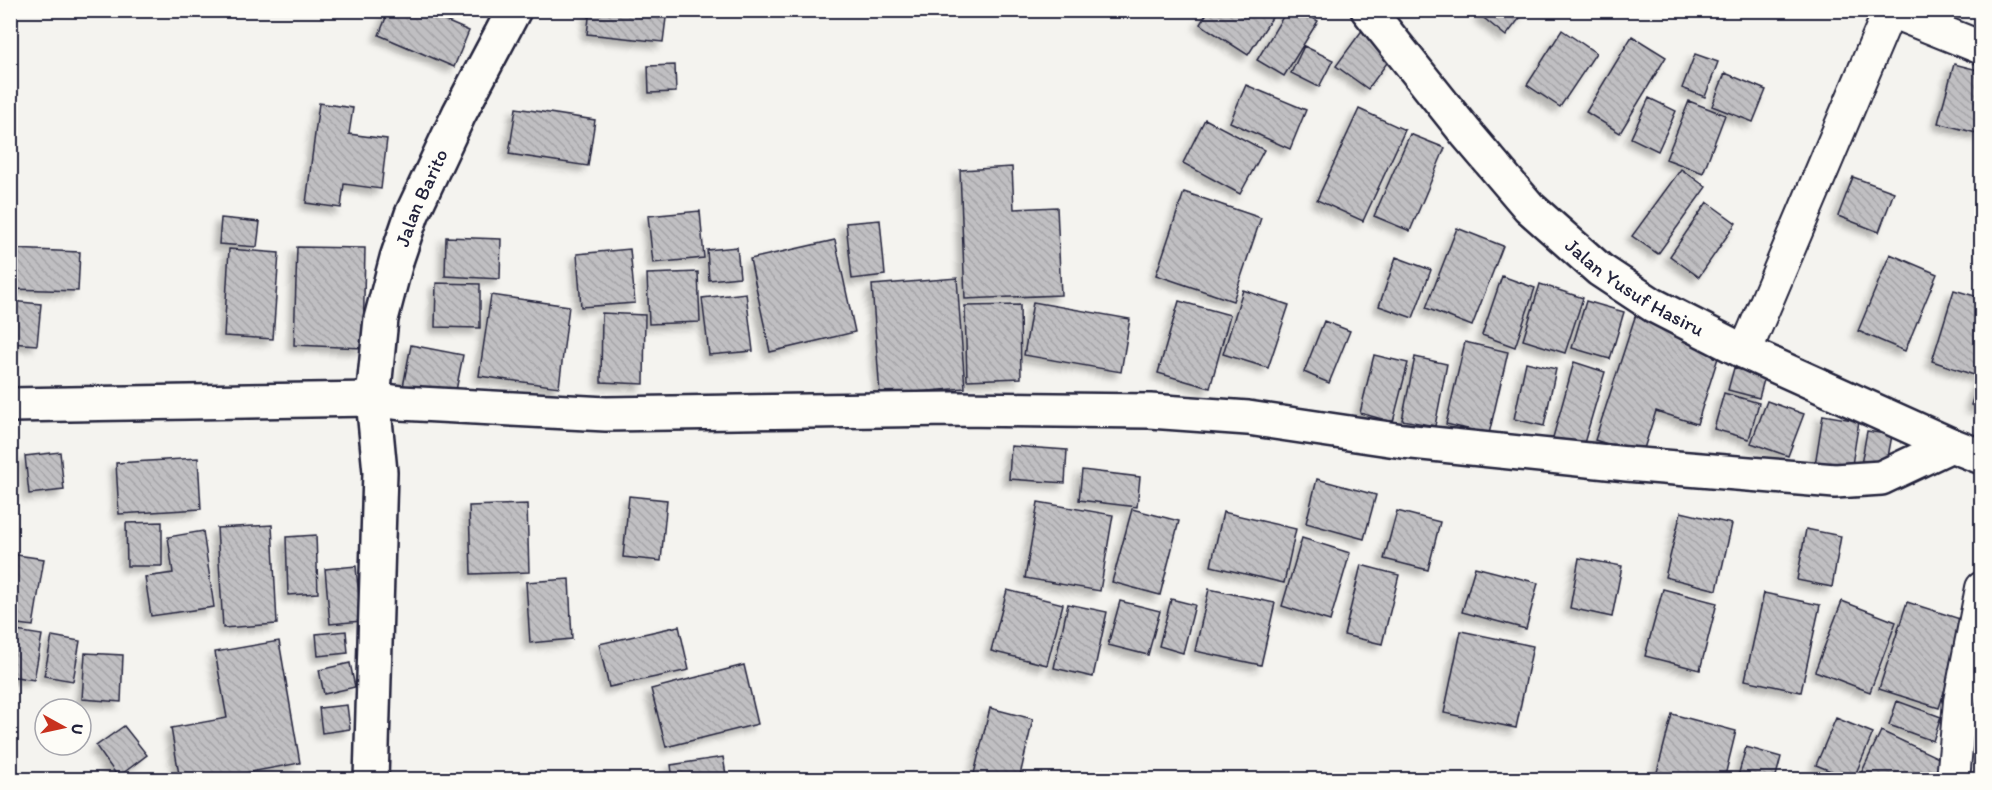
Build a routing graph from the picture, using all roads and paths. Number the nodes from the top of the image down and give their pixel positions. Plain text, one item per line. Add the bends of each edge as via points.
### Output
1 (514, 10) edge
2 (1368, 10) edge
3 (1890, 10) edge
4 (1982, 48) edge
5 (1745, 352) junction
6 (373, 399) junction
7 (10, 405) edge
8 (1951, 446) junction
9 (1982, 457) edge
10 (1982, 588) edge
11 (371, 780) edge
12 (1953, 780) edge

1 - 6 street, Jalan Barito via 412,214 381,319
2 - 5 street, Jalan Yusuf Hasiru via 1529,207 1600,270 1653,305
3 - 4 street
3 - 5 street
5 - 8 street, Jalan Yusuf Hasiru
6 - 7 street
6 - 8 street via 606,414 953,409 1150,411 1248,418 1404,441 1627,464 1835,481 1881,478
6 - 11 street, Jalan Barito via 380,472
8 - 9 street, Jalan Yusuf Hasiru
10 - 12 street via 1960,702

